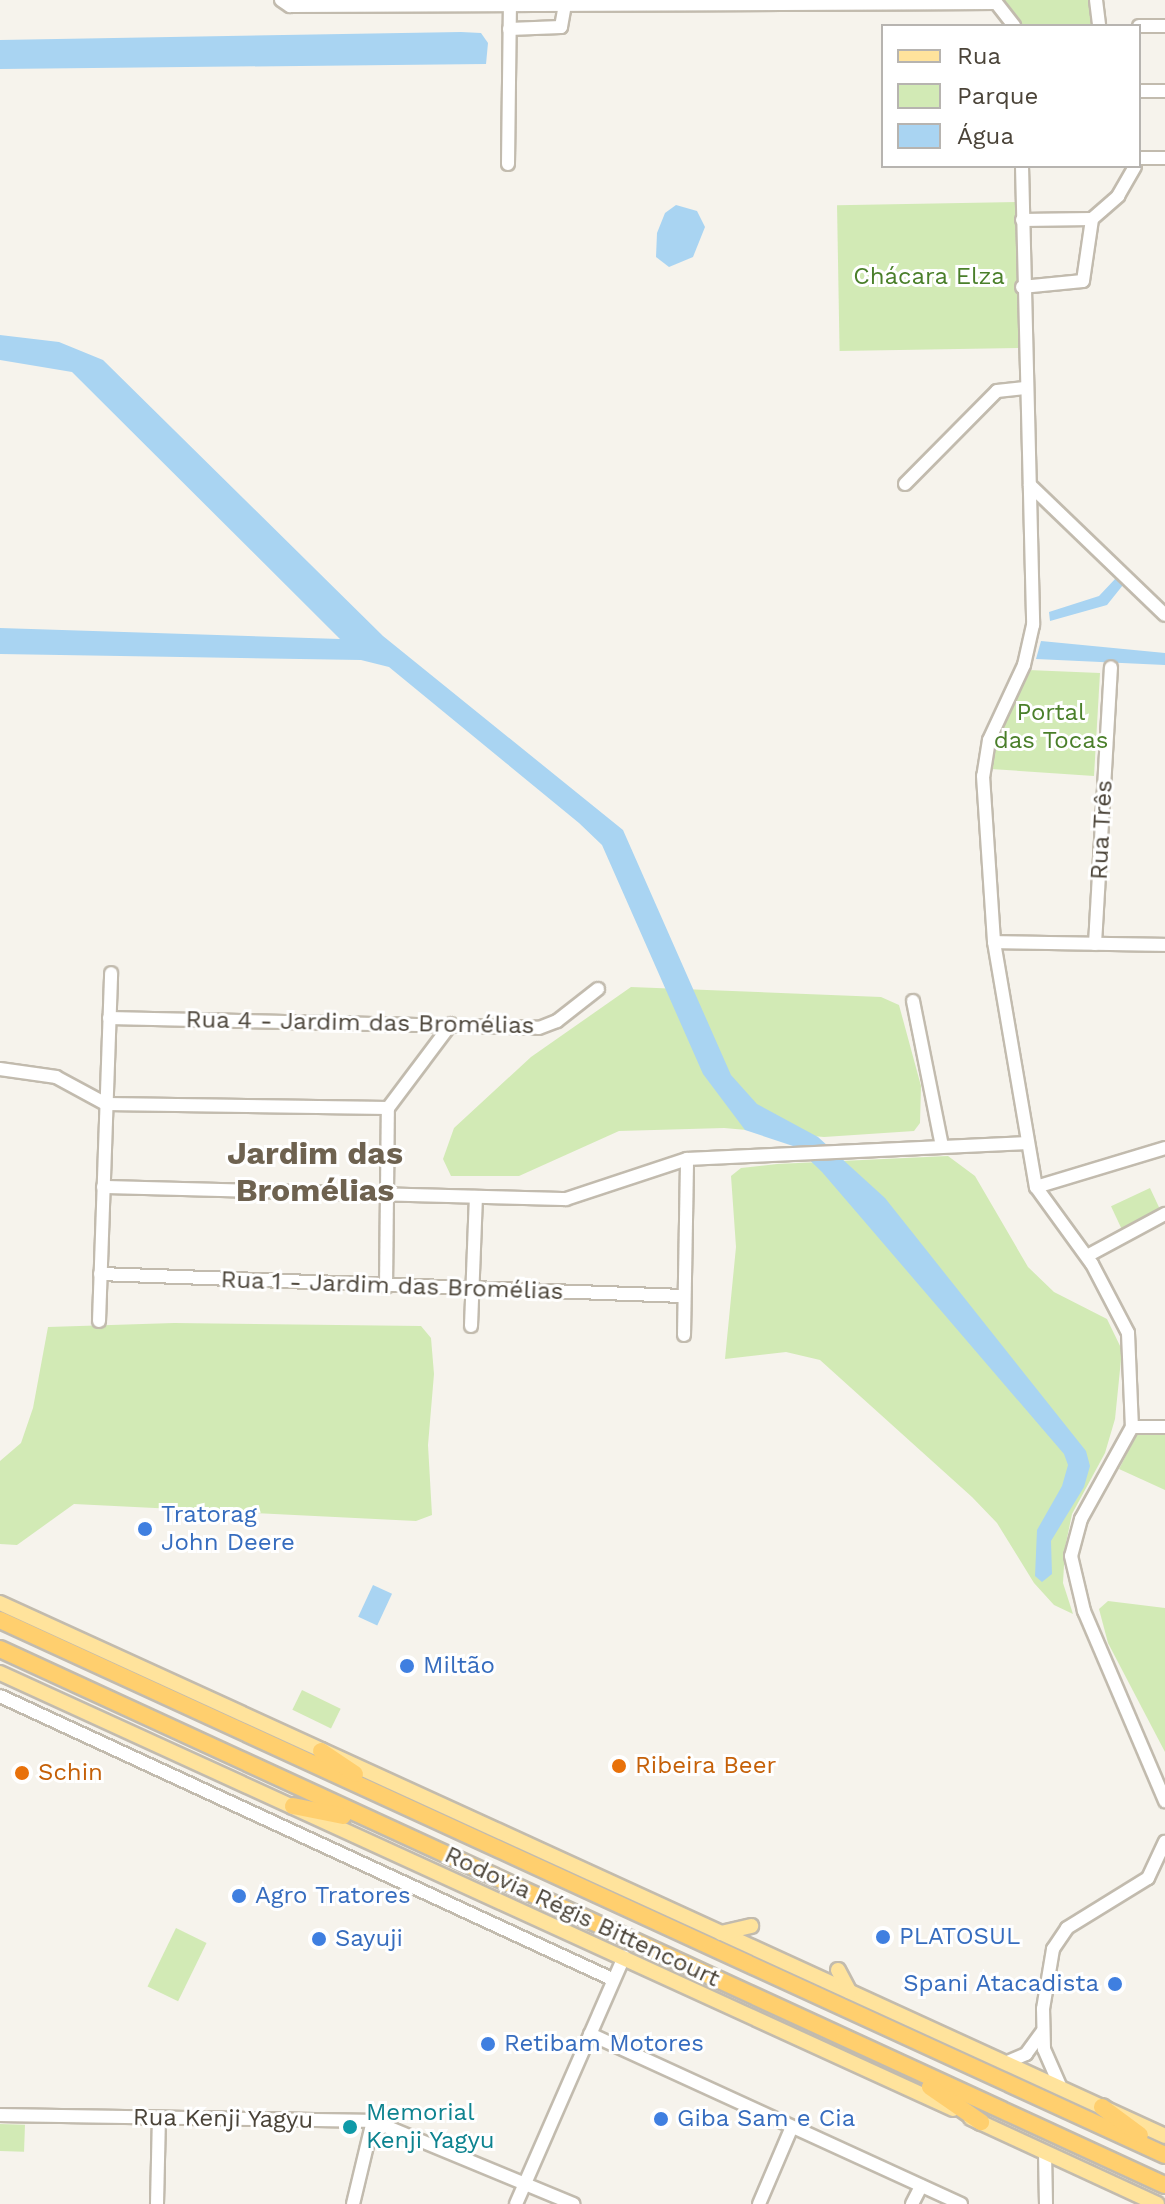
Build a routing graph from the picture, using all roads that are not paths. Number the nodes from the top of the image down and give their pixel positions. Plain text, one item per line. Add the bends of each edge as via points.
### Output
1 (1096, 0) edge
2 (821, 1) edge
3 (995, 1) edge
4 (685, 2) edge
5 (285, 3) edge
6 (518, 3) edge
7 (565, 5) junction
8 (1012, 24) edge
9 (1099, 24) edge
10 (1141, 26) edge
11 (1165, 26) edge
12 (509, 29) junction
13 (1141, 91) edge
14 (1165, 91) edge
15 (1141, 158) edge
16 (1165, 158) edge
17 (508, 164) dead end
18 (1022, 168) edge
19 (1134, 168) edge
20 (1092, 219) junction
21 (1022, 220) junction
22 (1022, 287) junction
23 (1025, 388) junction
24 (905, 484) dead end
25 (1030, 485) junction
26 (1165, 615) edge
27 (1111, 667) dead end
28 (994, 942) junction
29 (1095, 944) junction
30 (1165, 945) edge
31 (111, 973) dead end
32 (598, 989) dead end
33 (913, 1001) dead end
34 (109, 1018) junction
35 (451, 1024) junction
36 (0, 1069) edge
37 (106, 1104) junction
38 (388, 1108) junction
39 (1028, 1143) junction
40 (942, 1146) junction
41 (1165, 1148) edge
42 (687, 1159) junction
43 (103, 1187) junction
44 (1036, 1187) junction
45 (387, 1194) junction
46 (476, 1197) junction
47 (1165, 1214) edge
48 (1087, 1256) junction
49 (100, 1274) junction
50 (386, 1287) junction
51 (472, 1290) junction
52 (684, 1296) junction
53 (99, 1321) dead end
54 (471, 1326) dead end
55 (684, 1335) dead end
56 (1132, 1427) junction
57 (1165, 1427) edge
58 (0, 1594) edge
59 (0, 1603) edge
60 (0, 1620) edge
61 (96, 1646) junction
62 (0, 1649) edge
63 (0, 1674) edge
64 (0, 1696) edge
65 (321, 1751) junction
66 (1165, 1801) edge
67 (400, 1803) junction
68 (293, 1806) junction
69 (370, 1821) junction
70 (1165, 1842) edge
71 (751, 1926) dead end
72 (721, 1933) junction
73 (624, 1957) junction
74 (838, 1970) dead end
75 (614, 1980) junction
76 (849, 1991) junction
77 (1043, 2029) junction
78 (590, 2034) junction
79 (856, 2043) junction
80 (1005, 2063) junction
81 (1061, 2088) junction
82 (1102, 2107) junction
83 (0, 2115) edge
84 (159, 2118) junction
85 (373, 2121) junction
86 (981, 2122) junction
87 (791, 2129) junction
88 (1165, 2136) edge
89 (1045, 2152) junction
90 (1165, 2153) edge
91 (525, 2183) junction
92 (1165, 2185) edge
93 (921, 2186) junction
94 (157, 2204) edge
95 (353, 2204) edge
96 (516, 2204) edge
97 (573, 2204) edge
98 (759, 2204) edge
99 (912, 2204) edge
100 (961, 2204) edge
101 (1046, 2204) edge
102 (1157, 2204) edge

1 - 9 street
2 - 3 street
2 - 4 street
3 - 8 street
4 - 7 street
5 - 6 street
6 - 7 street
6 - 12 street
7 - 12 street via 561,27
10 - 11 street
12 - 17 street
13 - 14 street
15 - 16 street
18 - 21 street
19 - 20 street via 1118,196
20 - 21 street
20 - 22 street via 1083,281
21 - 22 street
22 - 23 street
23 - 24 street via 997,391
23 - 25 street
25 - 26 street
25 - 28 street via 1032,634 989,740 983,776
27 - 29 street, Rua Três
28 - 29 street
28 - 39 street
29 - 30 street
31 - 34 street
32 - 35 street, Rua 4 - Jardim das Bromélias via 546,1026
33 - 40 street
34 - 35 street, Rua 4 - Jardim das Bromélias
34 - 37 street
35 - 38 street
36 - 37 street via 56,1077
37 - 38 street
37 - 43 street
38 - 45 street
39 - 40 street
39 - 44 street
40 - 42 street
41 - 44 street
42 - 46 street via 580,1197
42 - 52 street
43 - 45 street
43 - 49 street
44 - 48 street
45 - 46 street
45 - 50 street
46 - 51 street
47 - 48 street
48 - 56 street via 1128,1333
49 - 50 street, Rua 1 - Jardim das Bromélias
49 - 53 street
50 - 51 street, Rua 1 - Jardim das Bromélias
51 - 52 street, Rua 1 - Jardim das Bromélias
51 - 54 street
52 - 55 street
56 - 57 street
56 - 66 street via 1081,1519 1071,1556 1084,1611
58 - 61 main road
59 - 61 main road
60 - 67 highway, Rodovia Régis Bittencourt
61 - 65 main road
62 - 69 highway, Rodovia Régis Bittencourt
63 - 68 main road
64 - 75 street
65 - 67 highway
65 - 72 main road
67 - 90 highway, Rodovia Régis Bittencourt
68 - 69 highway
68 - 73 main road
69 - 79 highway, Rodovia Régis Bittencourt
70 - 77 street via 1155,1871 1142,1884 1059,1938 1048,1964
71 - 72 main road
72 - 76 main road
73 - 75 street
73 - 86 main road
74 - 76 main road
75 - 78 street
76 - 80 main road
77 - 80 street via 1034,2047
77 - 81 street via 1047,2064
78 - 87 street
78 - 91 street
79 - 86 highway
79 - 92 highway, Rodovia Régis Bittencourt
80 - 81 main road
81 - 82 main road
82 - 88 main road
82 - 90 highway
83 - 84 street, Rua Kenji Yagyu
84 - 85 street, Rua Kenji Yagyu
84 - 94 street
85 - 91 street, Rua Kenji Yagyu
85 - 95 street
86 - 89 main road
87 - 93 street
87 - 98 street
89 - 101 street
89 - 102 main road
91 - 96 street
91 - 97 street, Rua Kenji Yagyu
93 - 99 street
93 - 100 street

